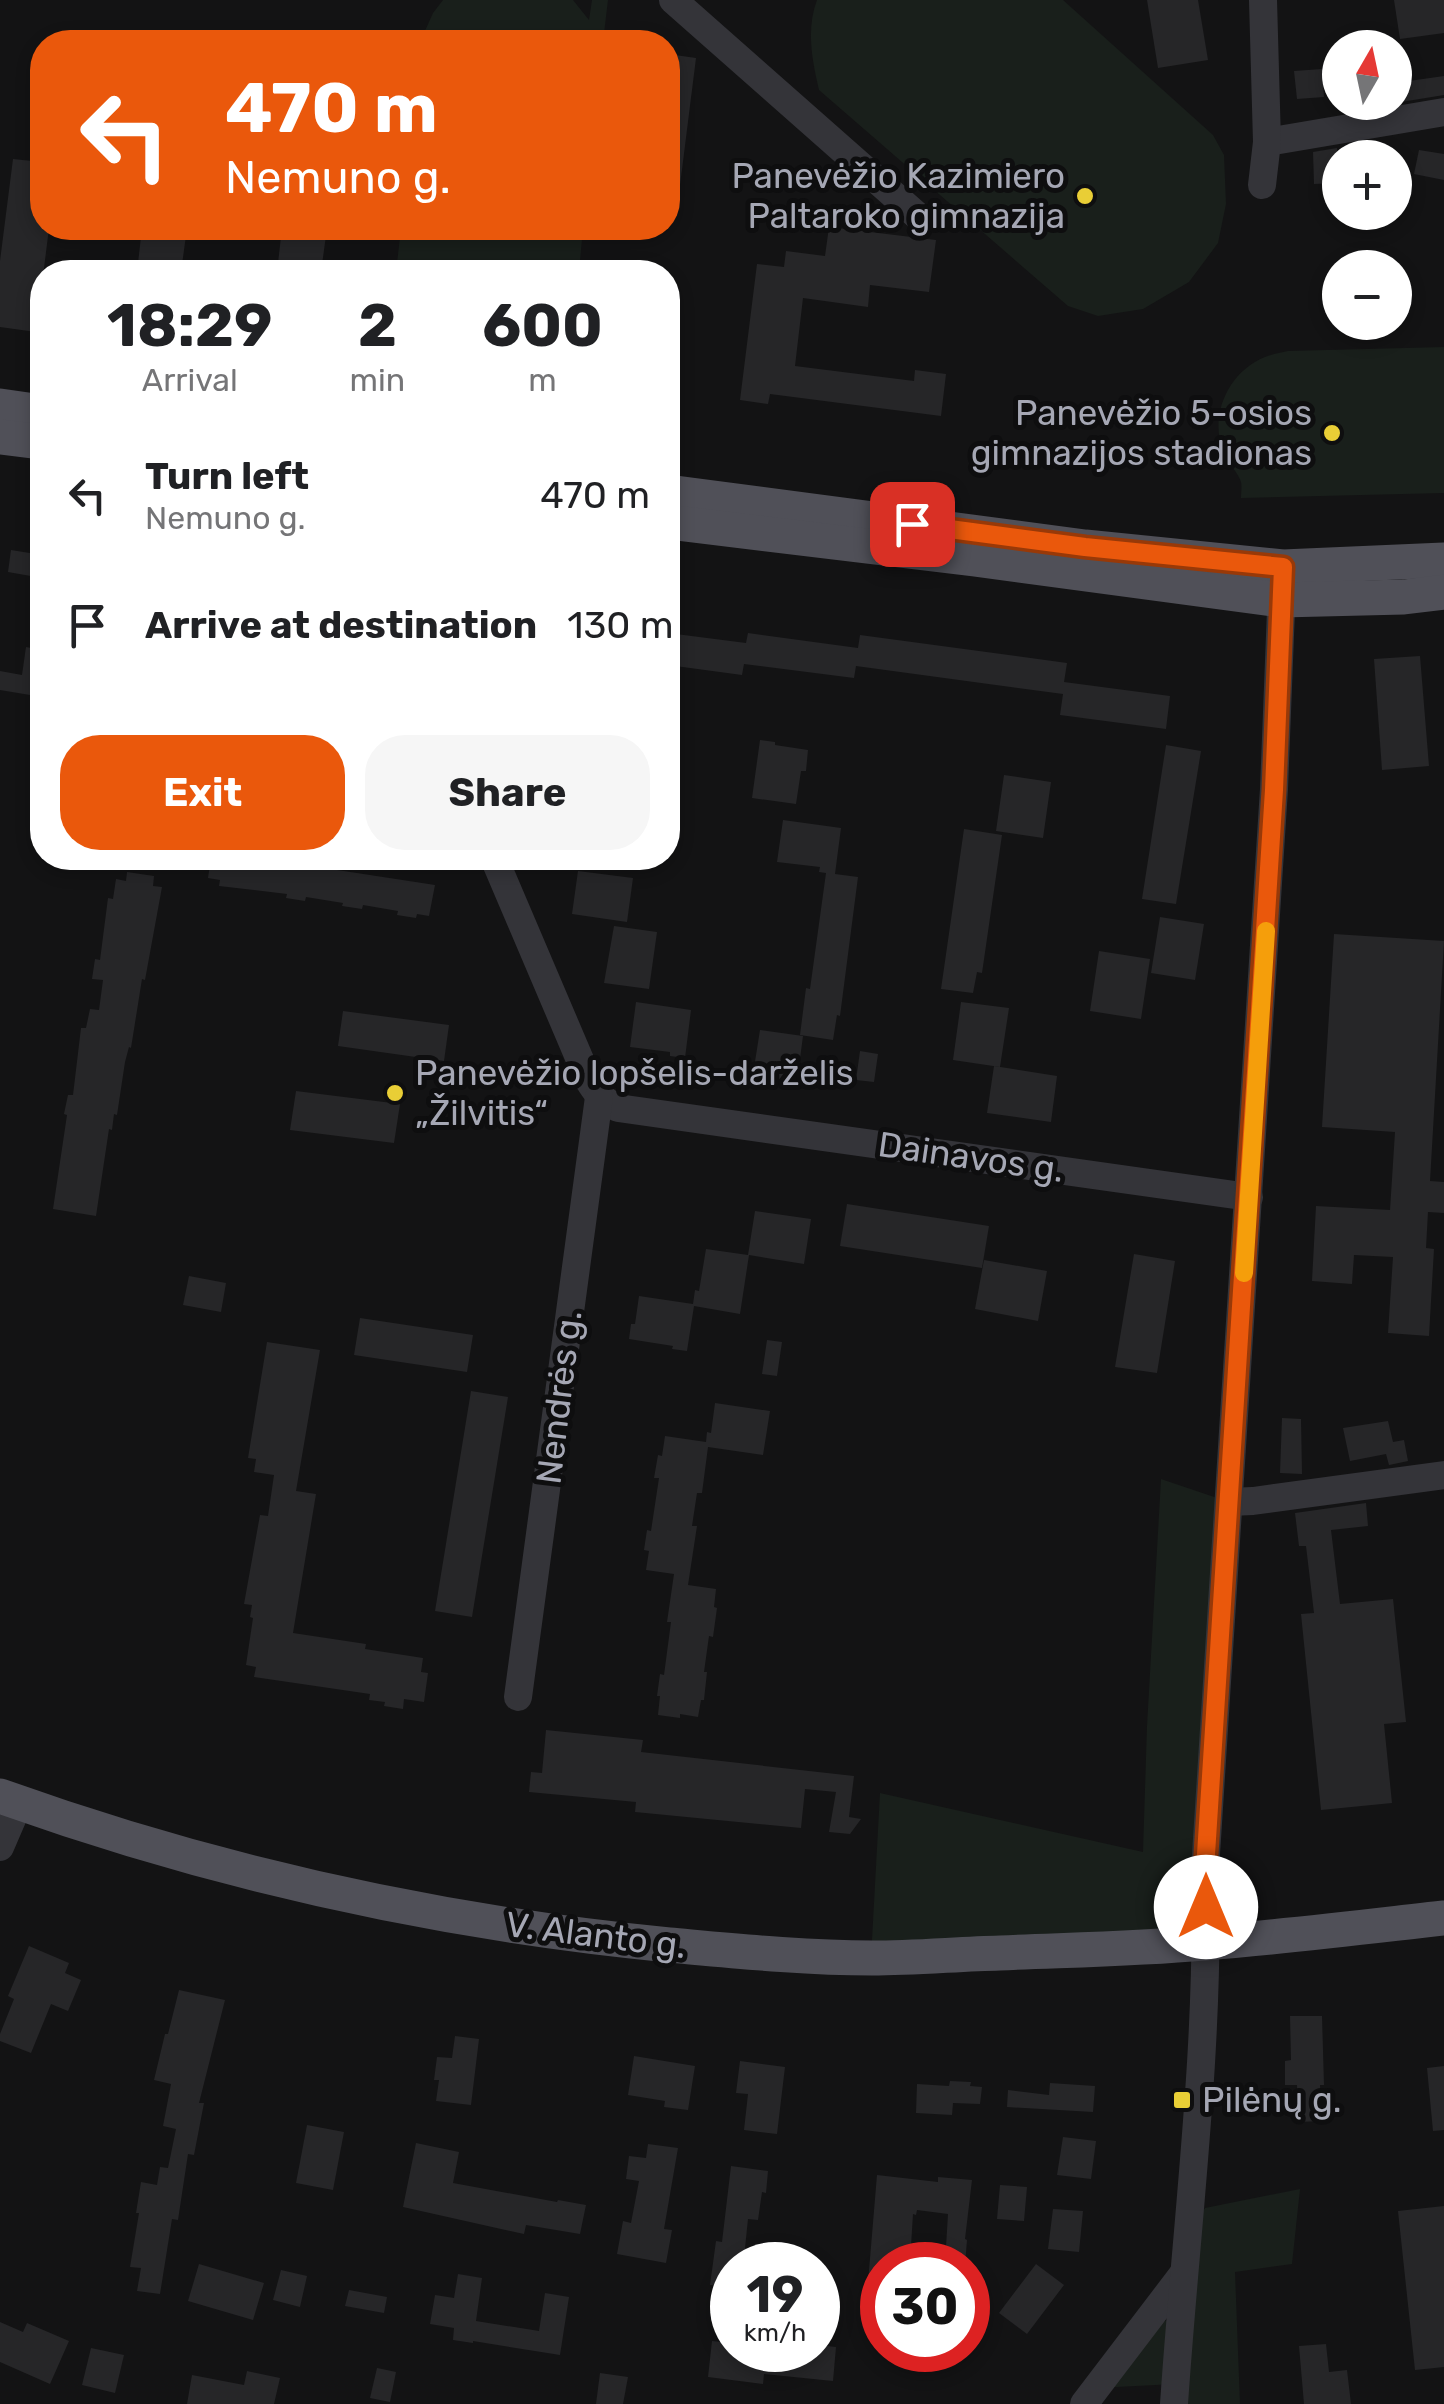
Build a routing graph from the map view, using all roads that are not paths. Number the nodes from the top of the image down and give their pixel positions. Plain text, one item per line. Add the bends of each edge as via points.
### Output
1 (673, 0) edge
2 (1263, 0) edge
3 (1444, 112) edge
4 (1266, 142) junction
5 (1262, 185) dead end
6 (921, 219) dead end
7 (0, 406) edge
8 (30, 410) edge
9 (0, 437) edge
10 (30, 441) edge
11 (680, 494) edge
12 (680, 523) edge
13 (1444, 560) edge
14 (1282, 583) junction
15 (1444, 592) edge
16 (499, 870) edge
17 (599, 1097) junction
18 (1249, 1196) junction
19 (1444, 1475) edge
20 (1229, 1502) junction
21 (518, 1696) dead end
22 (9, 1800) edge
23 (0, 1847) edge
24 (1444, 1918) edge
25 (1207, 1943) junction
26 (1184, 2273) junction
27 (1090, 2396) edge
28 (1174, 2404) edge

1 - 6 street
2 - 4 street
3 - 4 street
4 - 5 street
7 - 8 main road
9 - 10 main road
11 - 14 main road via 1085,547
12 - 14 main road
13 - 14 main road
14 - 15 main road via 1404,597
14 - 18 street
16 - 17 street
17 - 18 street, Dainavos g. via 618,1108
17 - 21 street, Nendrės g.
18 - 20 street
19 - 20 street
20 - 25 street via 1205,1870
22 - 23 street
22 - 25 main road, V. Alanto g. via 355,1897 565,1934 871,1958
24 - 25 main road, V. Alanto g.
25 - 26 street
26 - 27 street
26 - 28 street

